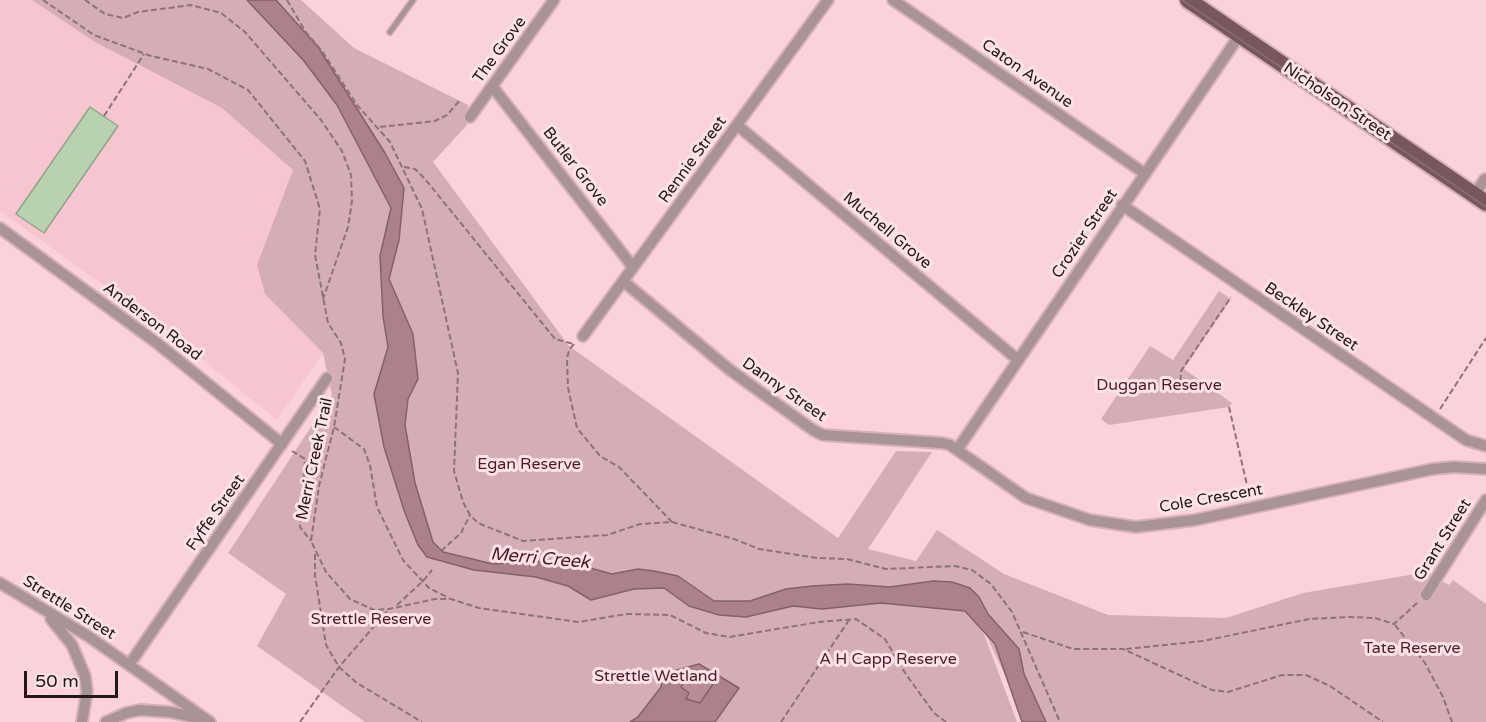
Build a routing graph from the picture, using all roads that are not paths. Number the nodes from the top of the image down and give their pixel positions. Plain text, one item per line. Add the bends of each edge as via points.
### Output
1 (413, 0) edge
2 (554, 0) edge
3 (828, 0) edge
4 (893, 0) edge
5 (1188, 0) edge
6 (390, 32) dead end
7 (1239, 36) junction
8 (492, 86) junction
9 (470, 117) dead end
10 (737, 125) junction
11 (1144, 172) junction
12 (1485, 179) edge
13 (1480, 199) edge
14 (1122, 205) junction
15 (0, 228) edge
16 (633, 267) junction
17 (623, 281) junction
18 (583, 336) dead end
19 (1018, 360) junction
20 (327, 378) dead end
21 (282, 444) junction
22 (1486, 446) edge
23 (957, 450) junction
24 (1486, 470) edge
25 (1486, 500) edge
26 (0, 583) edge
27 (1426, 596) road end
28 (45, 612) junction
29 (129, 665) junction
30 (209, 721) edge
31 (82, 722) edge
32 (106, 722) edge

1 - 6 lane
2 - 8 street, The Grove
3 - 10 street, Rennie Street
4 - 11 street, Caton Avenue
5 - 7 main road, Nicholson Street
7 - 11 street, Crozier Street
7 - 13 main road, Nicholson Street
8 - 9 street, The Grove
8 - 16 street, Butler Grove
10 - 16 street, Rennie Street
10 - 19 street, Muchell Grove
11 - 14 street, Crozier Street
12 - 13 street
14 - 19 street, Crozier Street
14 - 22 street, Beckley Street via 1434,419 1471,443
15 - 21 street, Anderson Road via 158,343
16 - 17 street, Rennie Street
17 - 18 street, Rennie Street
17 - 23 street, Danny Street via 730,370 813,430 823,435 942,443
19 - 23 street, Crozier Street
20 - 21 street, Fyffe Street
21 - 29 street, Fyffe Street
23 - 24 street, Cole Crescent via 1026,498 1090,520 1136,526 1211,518 1433,469
25 - 27 street, Grant Street
26 - 28 street, Strettle Street
28 - 29 street, Strettle Street
28 - 31 street via 68,638 79,658 87,691
29 - 30 street, Strettle Street
30 - 32 street via 154,709 126,712

